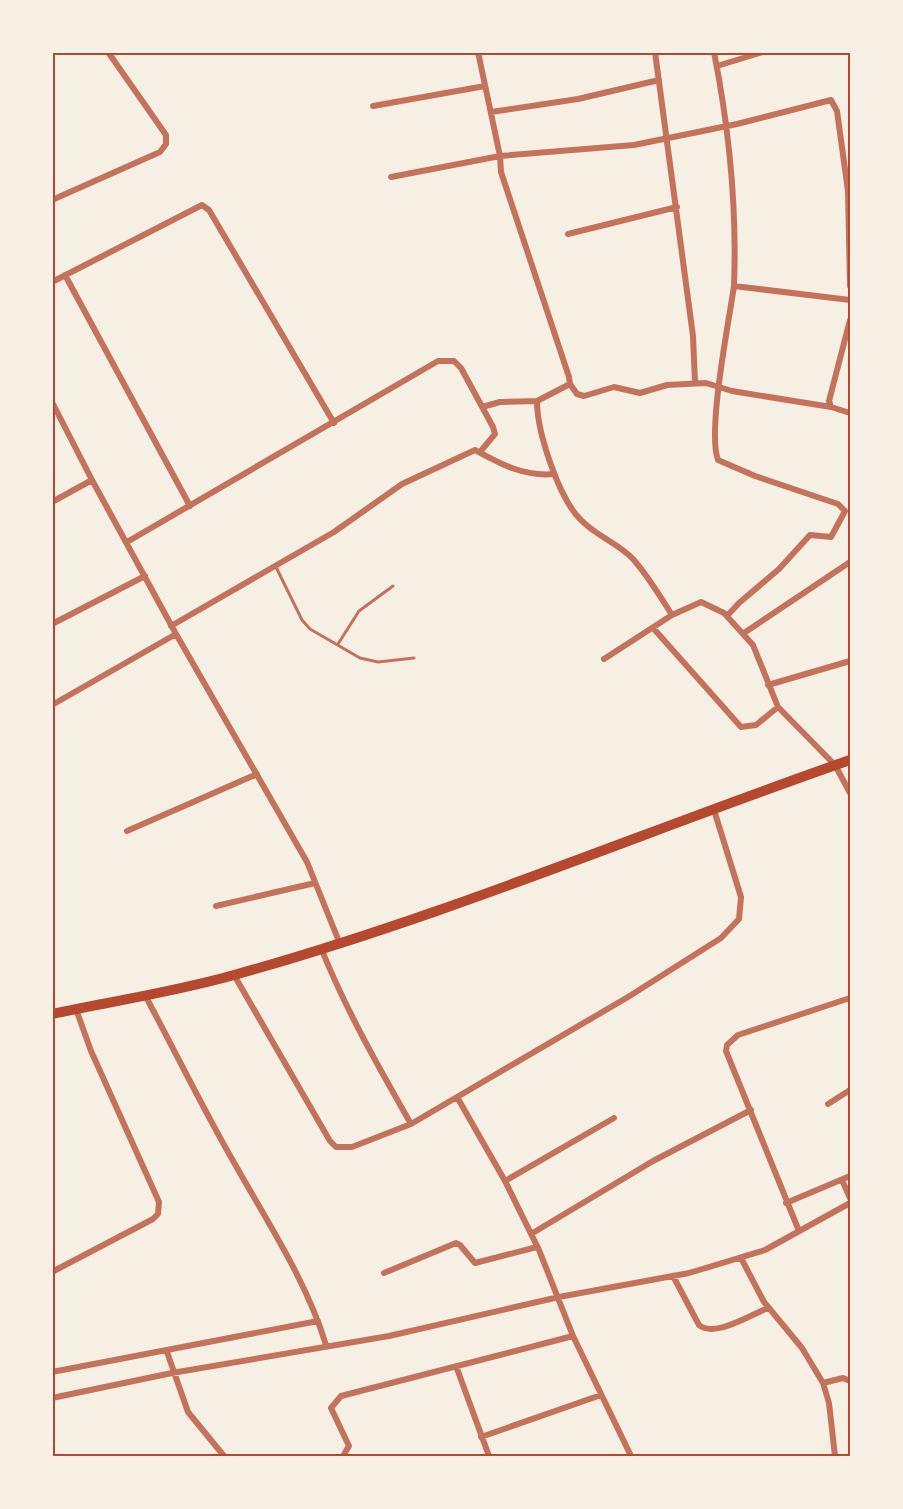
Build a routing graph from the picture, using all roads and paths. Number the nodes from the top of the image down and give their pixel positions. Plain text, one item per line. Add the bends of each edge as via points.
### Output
1 (108, 52) edge
2 (478, 52) edge
3 (655, 52) edge
4 (714, 52) edge
5 (763, 52) edge
6 (717, 66) junction
7 (659, 80) junction
8 (485, 86) junction
9 (373, 106) dead end
10 (491, 112) junction
11 (726, 126) junction
12 (668, 137) junction
13 (500, 156) junction
14 (391, 177) dead end
15 (52, 200) edge
16 (677, 207) junction
17 (568, 234) dead end
18 (65, 275) junction
19 (52, 282) edge
20 (734, 286) junction
21 (850, 286) edge
22 (850, 299) edge
23 (850, 320) edge
24 (694, 383) junction
25 (570, 384) junction
26 (720, 386) junction
27 (537, 401) junction
28 (52, 402) edge
29 (482, 406) junction
30 (831, 407) junction
31 (850, 413) edge
32 (334, 423) junction
33 (480, 452) junction
34 (554, 474) junction
35 (92, 480) junction
36 (52, 502) edge
37 (190, 506) junction
38 (127, 542) junction
39 (850, 562) edge
40 (276, 565) junction
41 (145, 576) junction
42 (393, 586) dead end
43 (672, 615) junction
44 (728, 616) junction
45 (52, 624) edge
46 (171, 626) junction
47 (654, 629) junction
48 (744, 633) junction
49 (176, 634) junction
50 (338, 644) junction
51 (414, 658) dead end
52 (604, 658) dead end
53 (850, 661) edge
54 (768, 685) junction
55 (52, 705) edge
56 (778, 707) junction
57 (850, 759) edge
58 (835, 765) junction
59 (257, 774) junction
60 (850, 793) edge
61 (714, 810) junction
62 (127, 831) dead end
63 (315, 883) junction
64 (216, 906) dead end
65 (340, 944) junction
66 (321, 948) junction
67 (234, 975) junction
68 (146, 997) junction
69 (850, 998) edge
70 (76, 1009) junction
71 (52, 1014) edge
72 (850, 1090) edge
73 (457, 1097) junction
74 (828, 1104) dead end
75 (751, 1110) junction
76 (614, 1118) dead end
77 (411, 1124) junction
78 (850, 1176) edge
79 (842, 1180) junction
80 (506, 1181) junction
81 (850, 1198) edge
82 (786, 1203) junction
83 (850, 1203) edge
84 (799, 1231) junction
85 (531, 1234) junction
86 (537, 1247) junction
87 (741, 1258) junction
88 (52, 1272) edge
89 (384, 1273) dead end
90 (673, 1276) junction
91 (559, 1297) junction
92 (768, 1308) junction
93 (319, 1324) junction
94 (573, 1336) junction
95 (326, 1345) junction
96 (167, 1355) junction
97 (456, 1366) junction
98 (172, 1371) junction
99 (52, 1372) edge
100 (850, 1381) edge
101 (823, 1383) junction
102 (602, 1395) junction
103 (52, 1398) edge
104 (481, 1437) junction
105 (631, 1455) edge
106 (224, 1456) edge
107 (343, 1456) edge
108 (489, 1456) edge
109 (623, 1456) edge
110 (835, 1456) edge

1 - 15 street via 166,135 166,144 160,152
2 - 8 street
3 - 7 street
4 - 6 street
5 - 6 street
6 - 11 street
7 - 10 street via 578,99
7 - 12 street
8 - 9 street
8 - 10 street
10 - 13 street
11 - 12 street
11 - 20 street via 736,250
11 - 21 street via 827,100 834,102 848,191
12 - 13 street via 634,145
12 - 16 street
13 - 14 street
13 - 25 street via 501,172 533,260
16 - 17 street
16 - 24 street via 693,336
18 - 19 street
18 - 32 street via 198,205 205,207 244,266
18 - 37 street
20 - 22 street
20 - 26 street
23 - 30 street via 829,401
24 - 25 street via 640,393 614,387 584,396
24 - 26 street
25 - 27 street
26 - 30 street via 793,403
26 - 44 street via 715,443 718,460 831,501 845,511 833,535 810,535
27 - 29 street
27 - 34 street
28 - 35 street
29 - 32 street via 461,368 446,360 438,361
29 - 33 street via 495,434
30 - 31 street
32 - 37 street
33 - 34 street via 515,470
33 - 40 street via 461,455 402,484 334,532
34 - 43 street via 566,502 581,521 631,557
35 - 36 street
35 - 38 street
37 - 38 street
38 - 41 street
39 - 48 street
40 - 46 street
40 - 50 lane via 302,620 310,629
41 - 45 street
41 - 46 street
42 - 50 lane via 359,611
43 - 44 street via 700,602
43 - 47 street
44 - 48 street
46 - 49 street
47 - 52 street
47 - 56 street via 741,727 756,725
48 - 54 street via 759,657
49 - 55 street
49 - 59 street
50 - 51 lane via 360,658 378,662
53 - 54 street
54 - 56 street
56 - 58 street
57 - 58 main road
58 - 60 street
58 - 61 main road
59 - 62 street
59 - 63 street
61 - 65 main road
61 - 73 street via 741,897 742,910 734,926 628,998
63 - 64 street
63 - 65 street
65 - 66 main road
66 - 67 main road
66 - 77 street via 357,1029
67 - 68 main road
67 - 77 street via 336,1147 352,1147
68 - 70 main road
68 - 93 street
69 - 75 street via 732,1038 726,1051
70 - 71 main road
70 - 88 street via 159,1209 153,1219
72 - 74 street
73 - 77 street
73 - 80 street
75 - 82 street
75 - 85 street via 653,1161
76 - 80 street
78 - 79 street
79 - 81 street
79 - 82 street
80 - 85 street
82 - 84 street
83 - 84 street
84 - 87 street
85 - 86 street
86 - 89 street via 475,1263 456,1243
86 - 91 street
87 - 90 street
87 - 92 street
90 - 91 street
90 - 92 street via 703,1328 716,1329
91 - 94 street
91 - 95 street
92 - 101 street via 802,1348
93 - 95 street
93 - 96 street via 220,1339
94 - 97 street
94 - 102 street
95 - 98 street
96 - 98 street
96 - 99 street
97 - 104 street
97 - 107 street via 336,1399 332,1413 349,1446
98 - 103 street
98 - 106 street via 188,1412
100 - 101 street via 843,1378
101 - 110 street
102 - 104 street
102 - 105 street
104 - 108 street
105 - 109 street

